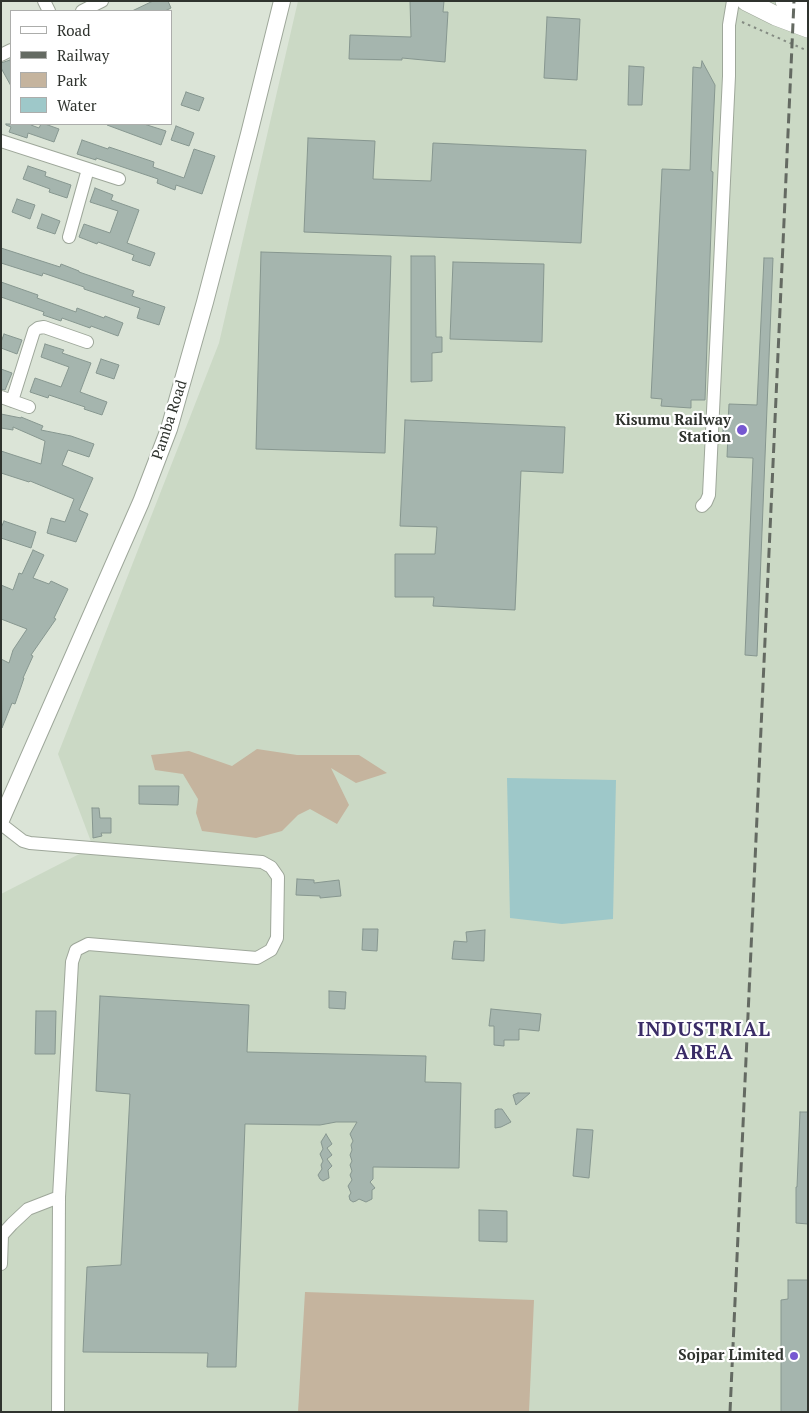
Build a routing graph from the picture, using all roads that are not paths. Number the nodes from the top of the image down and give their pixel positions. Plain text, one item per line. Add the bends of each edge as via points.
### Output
1 (102, 1) edge
2 (282, 1) edge
3 (733, 1) edge
4 (746, 1) edge
5 (785, 1) edge
6 (84, 10) edge
7 (808, 10) edge
8 (808, 28) edge
9 (1, 141) edge
10 (88, 169) junction
11 (119, 179) dead end
12 (68, 237) dead end
13 (87, 342) dead end
14 (7, 399) edge
15 (29, 407) dead end
16 (702, 506) dead end
17 (1, 820) edge
18 (1, 824) edge
19 (58, 1197) junction
20 (1, 1264) edge
21 (58, 1412) edge

1 - 6 street
2 - 17 main road, Pamba Road via 208,293 169,430 141,502
3 - 16 street via 710,495
4 - 8 highway
5 - 7 highway
9 - 10 street
10 - 11 street
10 - 12 street
13 - 14 street via 44,327 38,328
14 - 15 street
18 - 19 street via 30,843 262,862 271,867 278,877 277,938 271,950 257,958 88,944 76,950 72,962
19 - 20 street via 28,1209 2,1235
19 - 21 street

